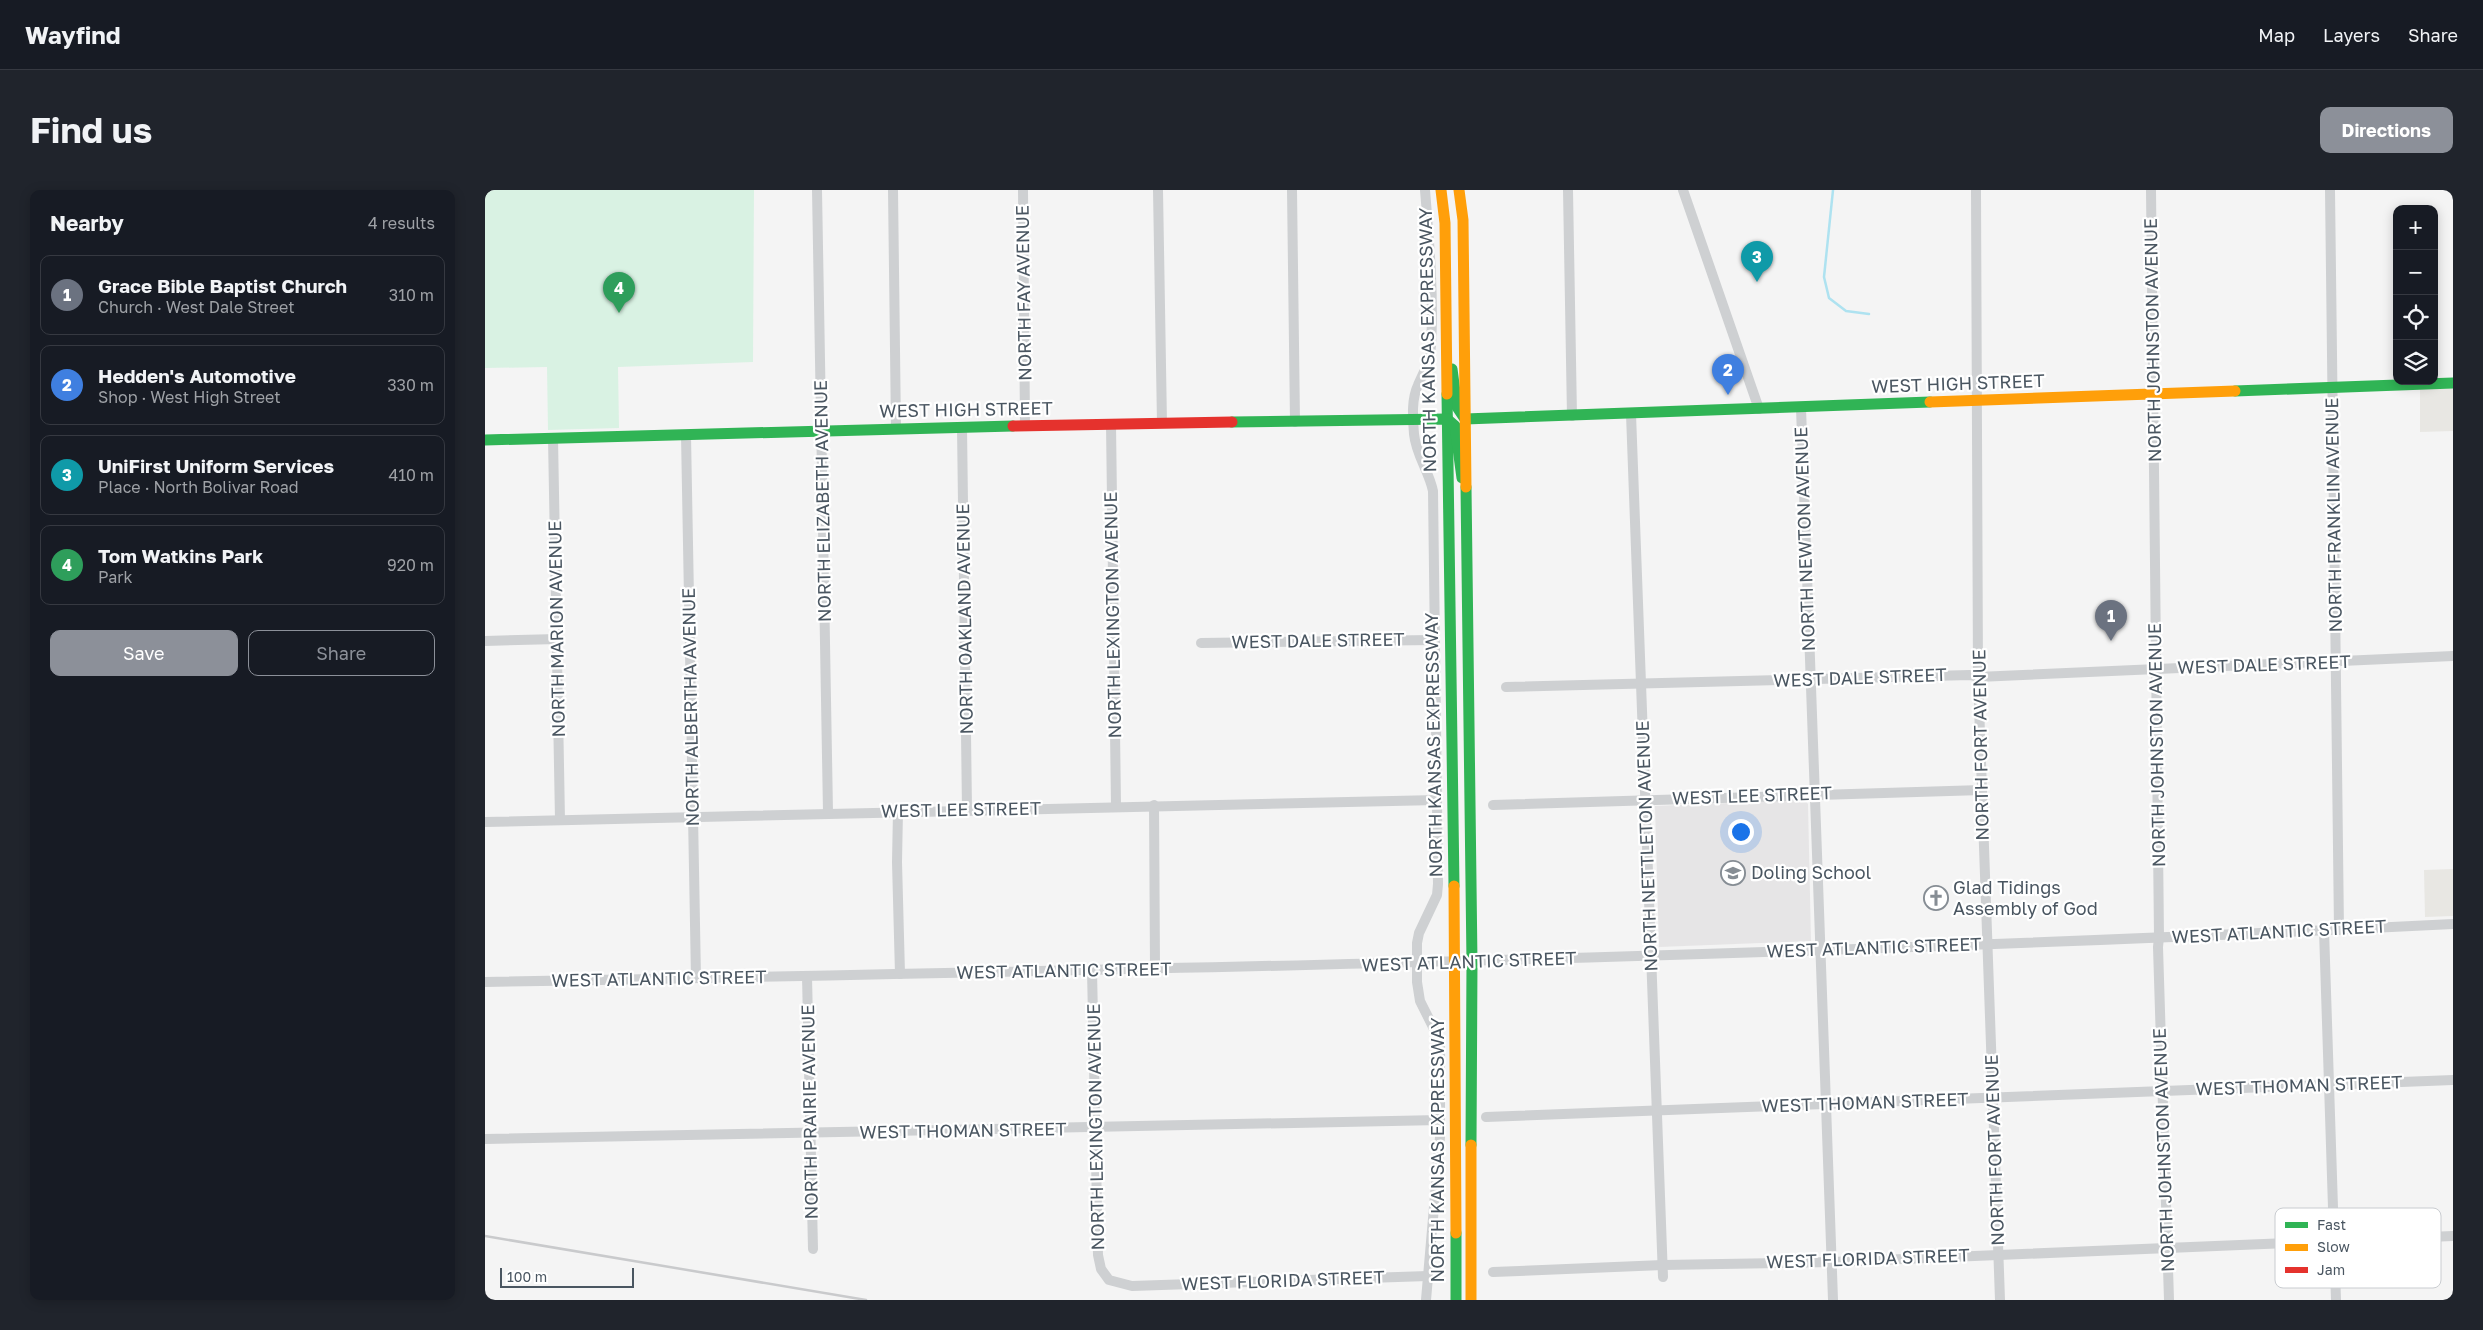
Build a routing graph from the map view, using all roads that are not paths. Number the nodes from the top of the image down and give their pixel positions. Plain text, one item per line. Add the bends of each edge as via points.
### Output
1 (817, 190) edge
2 (893, 190) edge
3 (1023, 190) edge
4 (1158, 190) edge
5 (1292, 190) edge
6 (1425, 190) edge
7 (1441, 190) edge
8 (1459, 190) edge
9 (1568, 190) edge
10 (1683, 190) edge
11 (1975, 190) edge
12 (2151, 190) edge
13 (2330, 190) edge
14 (1446, 347) junction
15 (2453, 383) edge
16 (2332, 387) junction
17 (2153, 393) junction
18 (1977, 401) junction
19 (1801, 408) junction
20 (1759, 409) junction
21 (1631, 414) junction
22 (1572, 416) junction
23 (1447, 419) junction
24 (1465, 419) junction
25 (1414, 420) junction
26 (1295, 422) junction
27 (1162, 423) junction
28 (1111, 424) junction
29 (1025, 426) junction
30 (962, 427) junction
31 (896, 429) junction
32 (821, 430) junction
33 (686, 435) junction
34 (553, 438) junction
35 (485, 440) edge
36 (1466, 491) junction
37 (558, 639) junction
38 (1434, 640) junction
39 (485, 641) edge
40 (1201, 643) dead end
41 (2453, 656) edge
42 (2336, 662) junction
43 (2157, 670) junction
44 (1979, 677) junction
45 (1810, 679) junction
46 (1642, 683) junction
47 (1506, 687) dead end
48 (1982, 790) junction
49 (1814, 795) junction
50 (1647, 799) junction
51 (1437, 800) junction
52 (1154, 805) junction
53 (1493, 805) dead end
54 (1116, 806) junction
55 (967, 810) junction
56 (898, 811) junction
57 (828, 812) junction
58 (692, 815) junction
59 (560, 820) junction
60 (485, 822) edge
61 (2453, 924) edge
62 (2324, 930) junction
63 (2339, 930) junction
64 (2159, 937) junction
65 (1986, 943) junction
66 (1819, 951) junction
67 (1651, 956) junction
68 (1455, 962) junction
69 (1472, 962) junction
70 (1417, 964) junction
71 (1155, 968) junction
72 (1092, 970) junction
73 (900, 974) junction
74 (807, 976) junction
75 (696, 978) junction
76 (485, 982) edge
77 (2453, 1080) edge
78 (2329, 1085) junction
79 (2161, 1092) junction
80 (1992, 1098) junction
81 (1825, 1106) junction
82 (1657, 1111) junction
83 (1486, 1117) dead end
84 (1440, 1120) junction
85 (1095, 1128) junction
86 (811, 1134) junction
87 (485, 1139) edge
88 (2333, 1208) edge
89 (2275, 1243) edge
90 (2167, 1248) junction
91 (813, 1249) dead end
92 (1999, 1255) junction
93 (1832, 1262) junction
94 (1663, 1265) junction
95 (1493, 1272) dead end
96 (1428, 1276) junction
97 (1663, 1278) dead end
98 (1109, 1280) joint
99 (1426, 1300) edge
100 (1456, 1300) edge
101 (1471, 1300) edge
102 (1833, 1300) edge
103 (2001, 1300) edge
104 (2169, 1300) edge

1 - 32 street, NORTH ELIZABETH AVENUE
2 - 31 street
3 - 29 street, NORTH FAY AVENUE
4 - 27 street
5 - 26 street
6 - 25 street via 1431,345 1427,368 1415,394
7 - 14 main road, NORTH KANSAS EXPRESSWAY via 1445,223
8 - 24 main road, NORTH KANSAS EXPRESSWAY via 1463,220
9 - 22 street
10 - 20 street
11 - 18 street, NORTH FORT AVENUE
12 - 17 street, NORTH JOHNSTON AVENUE
13 - 16 street, NORTH FRANKLIN AVENUE
14 - 23 main road, NORTH KANSAS EXPRESSWAY
14 - 24 main road via 1457,407
15 - 16 main road, WEST HIGH STREET
16 - 17 main road, WEST HIGH STREET
16 - 42 street, NORTH FRANKLIN AVENUE
17 - 18 main road, WEST HIGH STREET
17 - 43 street, NORTH JOHNSTON AVENUE
18 - 19 main road, WEST HIGH STREET
18 - 44 street, NORTH FORT AVENUE
19 - 20 main road, WEST HIGH STREET
19 - 45 street, NORTH NEWTON AVENUE
20 - 21 main road, WEST HIGH STREET
21 - 22 main road, WEST HIGH STREET
21 - 46 street, NORTH NETTLETON AVENUE
22 - 24 main road, WEST HIGH STREET
23 - 25 main road, WEST HIGH STREET
23 - 36 main road via 1455,426 1459,466
23 - 68 main road, NORTH KANSAS EXPRESSWAY
24 - 36 main road, NORTH KANSAS EXPRESSWAY
25 - 26 main road, WEST HIGH STREET
25 - 38 street via 1416,447 1433,491
26 - 27 main road, WEST HIGH STREET
27 - 28 main road, WEST HIGH STREET
28 - 29 main road, WEST HIGH STREET
28 - 54 street, NORTH LEXINGTON AVENUE
29 - 30 main road, WEST HIGH STREET
30 - 31 main road, WEST HIGH STREET
30 - 55 street, NORTH OAKLAND AVENUE
31 - 32 main road, WEST HIGH STREET
32 - 33 main road, WEST HIGH STREET
32 - 57 street, NORTH ELIZABETH AVENUE
33 - 34 main road, WEST HIGH STREET
33 - 58 street, NORTH ALBERTHA AVENUE
34 - 35 main road, WEST HIGH STREET
34 - 37 street, NORTH MARION AVENUE
36 - 69 main road, NORTH KANSAS EXPRESSWAY
37 - 39 street
37 - 59 street, NORTH MARION AVENUE
38 - 40 street, WEST DALE STREET
38 - 51 street
41 - 42 street, WEST DALE STREET
42 - 43 street, WEST DALE STREET
42 - 63 street, NORTH FRANKLIN AVENUE
43 - 44 street, WEST DALE STREET
43 - 64 street, NORTH JOHNSTON AVENUE
44 - 45 street, WEST DALE STREET
44 - 48 street, NORTH FORT AVENUE
45 - 46 street, WEST DALE STREET
45 - 49 street, NORTH NEWTON AVENUE
46 - 47 street, WEST DALE STREET
46 - 50 street, NORTH NETTLETON AVENUE
48 - 49 street, WEST LEE STREET
48 - 65 street, NORTH FORT AVENUE
49 - 50 street, WEST LEE STREET
49 - 66 street, NORTH NEWTON AVENUE
50 - 53 street, WEST LEE STREET
50 - 67 street, NORTH NETTLETON AVENUE
51 - 52 street, WEST LEE STREET
51 - 70 street via 1438,884 1432,908 1419,933
52 - 54 street, WEST LEE STREET
52 - 71 street
54 - 55 street, WEST LEE STREET
55 - 56 street, WEST LEE STREET
56 - 57 street, WEST LEE STREET
56 - 73 street
57 - 58 street, WEST LEE STREET
58 - 59 street, WEST LEE STREET
58 - 75 street, NORTH ALBERTHA AVENUE
59 - 60 street, WEST LEE STREET
61 - 63 street, WEST ATLANTIC STREET
62 - 63 street, WEST ATLANTIC STREET
62 - 64 street, WEST ATLANTIC STREET
62 - 78 street
64 - 65 street, WEST ATLANTIC STREET
64 - 79 street, NORTH JOHNSTON AVENUE
65 - 66 street, WEST ATLANTIC STREET
65 - 80 street, NORTH FORT AVENUE
66 - 67 street, WEST ATLANTIC STREET
66 - 81 street, NORTH NEWTON AVENUE
67 - 69 street, WEST ATLANTIC STREET
67 - 82 street, NORTH NETTLETON AVENUE
68 - 69 street, WEST ATLANTIC STREET
68 - 70 street, WEST ATLANTIC STREET
68 - 100 main road, NORTH KANSAS EXPRESSWAY
69 - 101 main road, NORTH KANSAS EXPRESSWAY
70 - 71 street, WEST ATLANTIC STREET
70 - 84 street via 1420,1001 1440,1041
71 - 72 street, WEST ATLANTIC STREET
72 - 73 street, WEST ATLANTIC STREET
72 - 85 street, NORTH LEXINGTON AVENUE
73 - 74 street, WEST ATLANTIC STREET
74 - 75 street, WEST ATLANTIC STREET
74 - 86 street, NORTH PRAIRIE AVENUE
75 - 76 street, WEST ATLANTIC STREET
77 - 78 street, WEST THOMAN STREET
78 - 79 street, WEST THOMAN STREET
78 - 88 street
79 - 80 street, WEST THOMAN STREET
79 - 90 street, NORTH JOHNSTON AVENUE
80 - 81 street, WEST THOMAN STREET
80 - 92 street, NORTH FORT AVENUE
81 - 82 street, WEST THOMAN STREET
81 - 93 street, NORTH NEWTON AVENUE
82 - 83 street, WEST THOMAN STREET
82 - 94 street, NORTH NETTLETON AVENUE
84 - 85 street, WEST THOMAN STREET
84 - 96 street
85 - 86 street, WEST THOMAN STREET
85 - 98 street, NORTH LEXINGTON AVENUE via 1098,1255 1101,1269
86 - 87 street, WEST THOMAN STREET
86 - 91 street, NORTH PRAIRIE AVENUE
89 - 90 street, WEST FLORIDA STREET
90 - 92 street, WEST FLORIDA STREET
90 - 104 street, NORTH JOHNSTON AVENUE
92 - 93 street, WEST FLORIDA STREET
92 - 103 street, NORTH FORT AVENUE
93 - 94 street, WEST FLORIDA STREET
93 - 102 street, NORTH NEWTON AVENUE
94 - 95 street, WEST FLORIDA STREET
94 - 97 street, NORTH NETTLETON AVENUE
96 - 98 street, WEST FLORIDA STREET via 1132,1286
96 - 99 street

